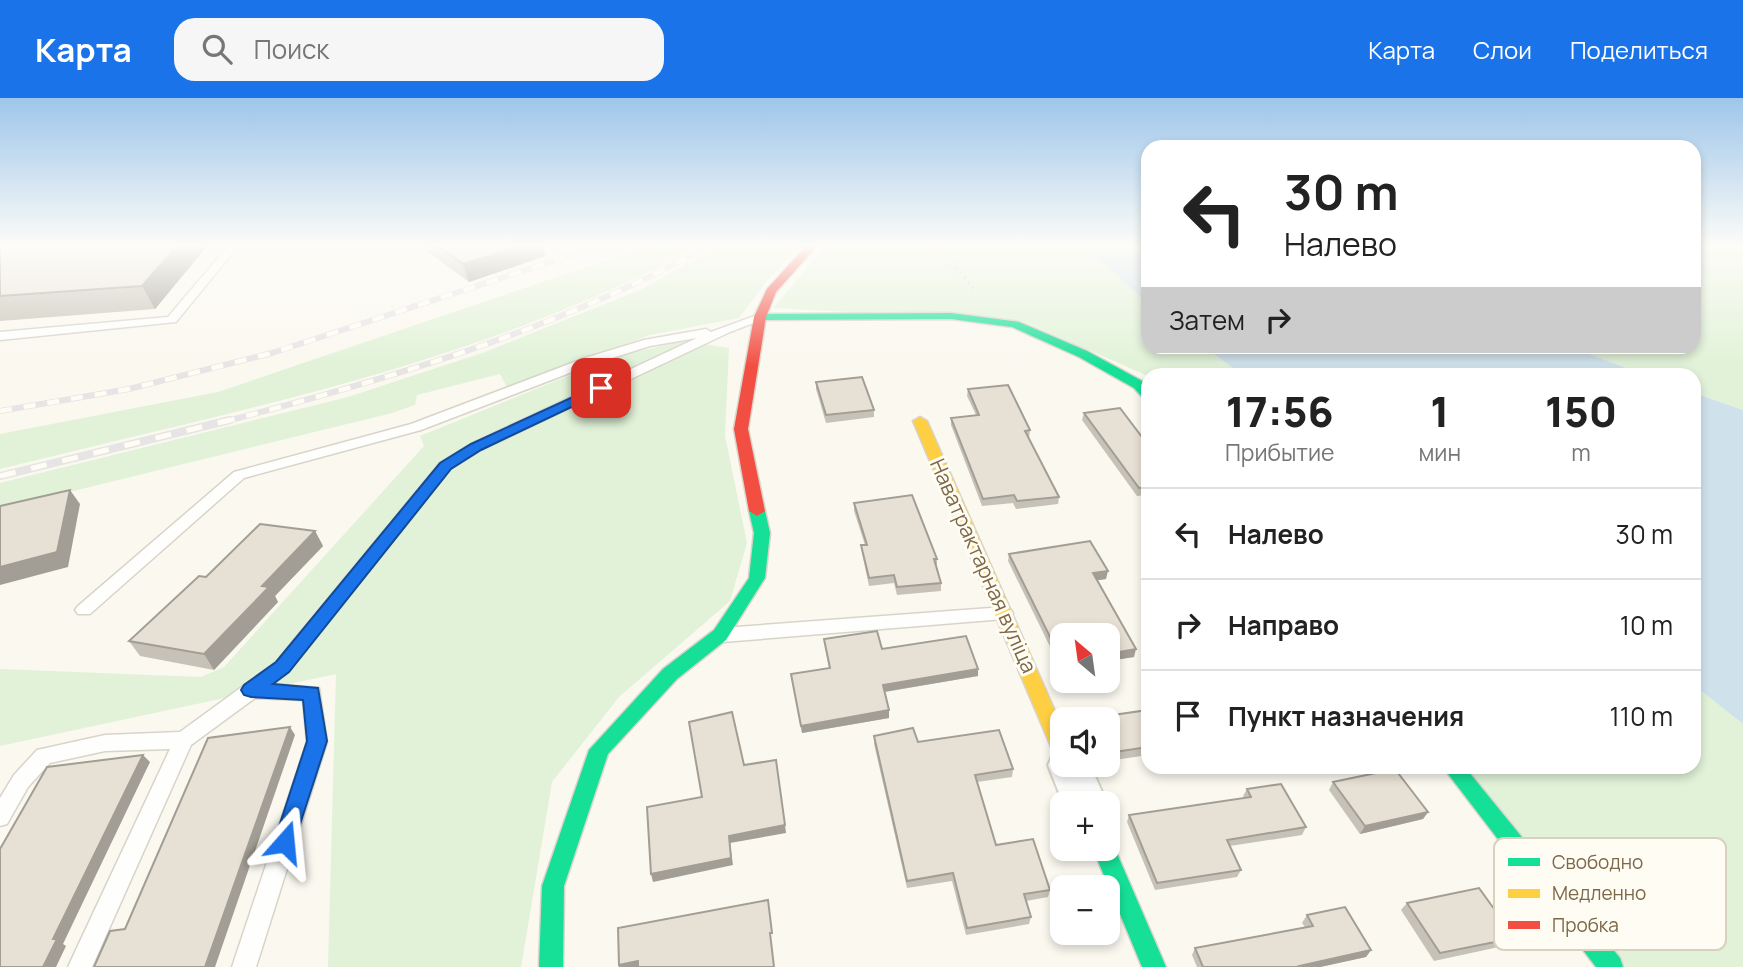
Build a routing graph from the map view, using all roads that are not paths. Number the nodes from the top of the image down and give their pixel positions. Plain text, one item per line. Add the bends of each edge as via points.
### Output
1 (200, 286) edge
2 (776, 286) edge
3 (760, 317) junction
4 (726, 329) junction
5 (0, 336) edge
6 (1141, 387) edge
7 (920, 421) dead end
8 (84, 610) dead end
9 (1004, 612) junction
10 (720, 635) junction
11 (251, 690) junction
12 (1050, 721) edge
13 (184, 740) junction
14 (1458, 774) edge
15 (0, 817) edge
16 (1509, 838) edge
17 (1109, 861) edge
18 (1598, 950) edge
19 (80, 967) edge
20 (244, 967) edge
21 (551, 967) edge
22 (1154, 967) edge
23 (1611, 967) edge

1 - 5 lane via 172,320
2 - 3 street
3 - 4 lane
3 - 6 street via 951,316 1015,324 1083,354
3 - 10 street via 741,429 762,533 757,578
4 - 8 lane via 636,346 416,427 239,475
4 - 11 lane via 445,466 282,667
7 - 9 street, Наватрактарная вуліца
9 - 10 lane
9 - 12 street, Наватрактарная вуліца
10 - 21 street via 670,674 599,750 553,886
11 - 13 lane
11 - 20 lane via 312,693 317,741
13 - 15 lane via 105,743 44,756 21,781
13 - 19 lane
14 - 16 street
17 - 22 street
18 - 23 street

